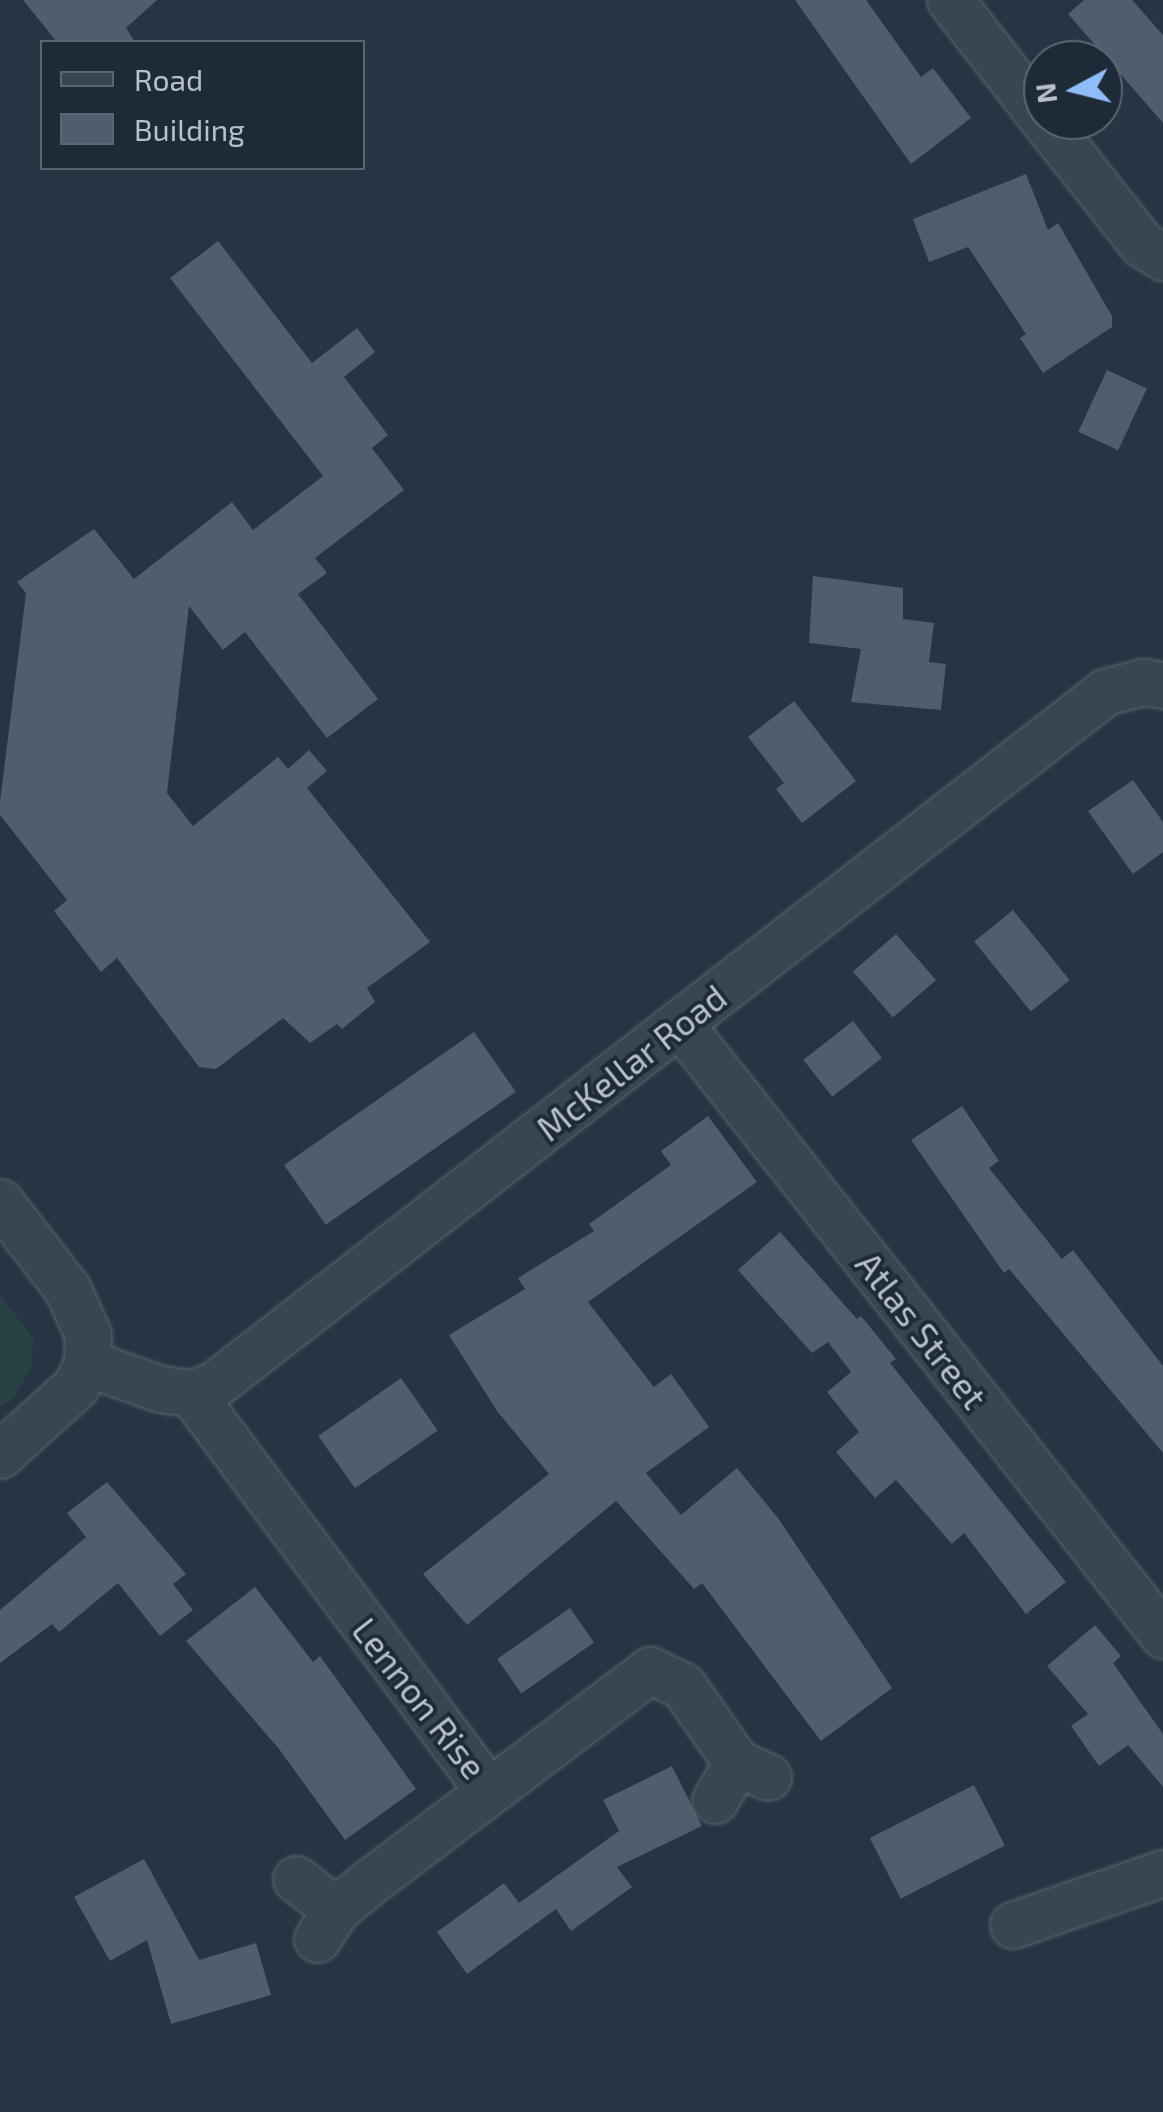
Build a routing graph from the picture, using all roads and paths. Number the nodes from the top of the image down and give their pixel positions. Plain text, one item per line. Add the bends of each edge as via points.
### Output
1 (950, 0) edge
2 (1023, 94) edge
3 (1059, 140) edge
4 (1163, 256) edge
5 (1163, 685) edge
6 (680, 1024) junction
7 (0, 1202) edge
8 (87, 1363) junction
9 (191, 1393) junction
10 (0, 1455) edge
11 (1163, 1635) edge
12 (740, 1780) dead end
13 (487, 1788) junction
14 (1163, 1873) edge
15 (296, 1879) dead end
16 (1013, 1925) dead end

1 - 2 street
3 - 4 street via 1142,244
5 - 6 street, McKellar Road via 1106,692
6 - 9 street, McKellar Road via 239,1368
6 - 11 street, Atlas Street
7 - 8 street via 81,1314
8 - 9 street
8 - 10 street via 59,1405
9 - 13 street, Lennon Rise
12 - 13 street, Lennon Rise via 683,1686 650,1670
13 - 15 street via 327,1924
14 - 16 street

